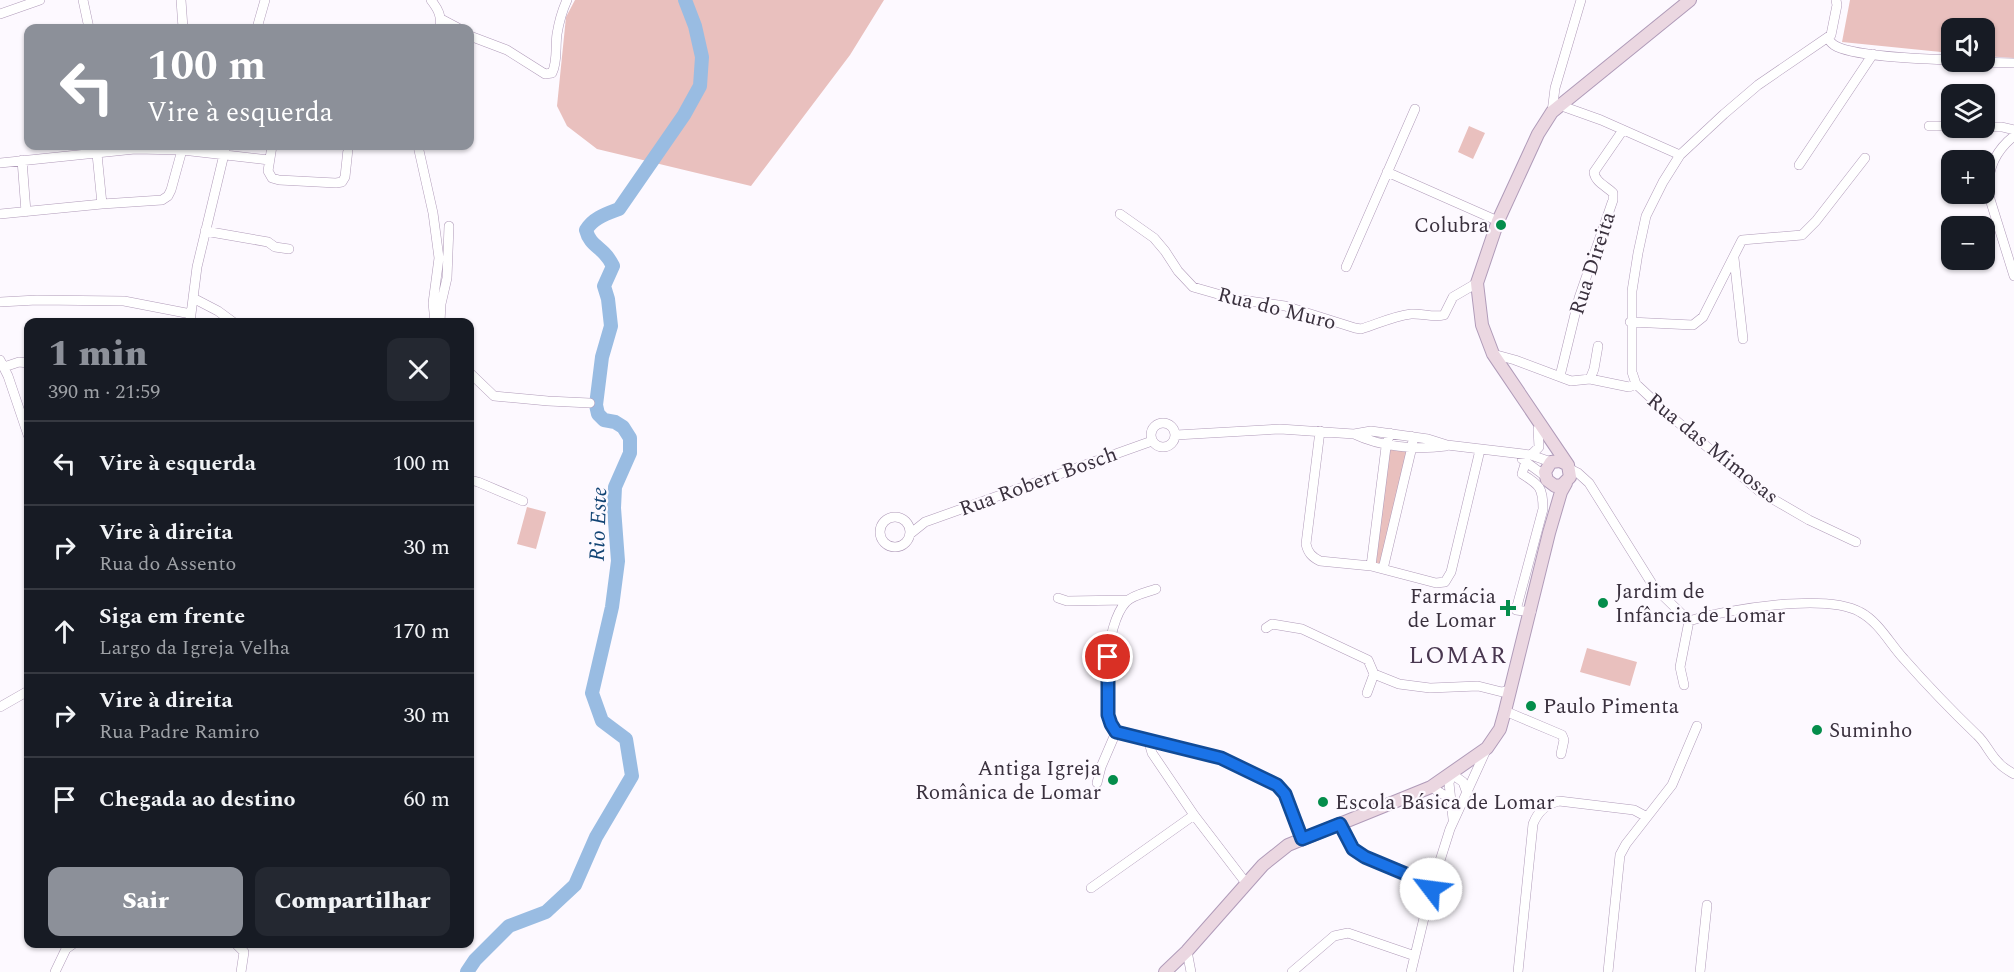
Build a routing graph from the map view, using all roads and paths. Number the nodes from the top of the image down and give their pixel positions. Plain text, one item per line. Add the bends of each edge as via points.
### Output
1 (40, 0) edge
2 (82, 0) edge
3 (181, 0) edge
4 (265, 0) edge
5 (431, 0) edge
6 (567, 0) edge
7 (1581, 0) edge
8 (1689, 0) edge
9 (1836, 0) edge
10 (0, 14) edge
11 (88, 24) edge
12 (183, 24) edge
13 (258, 24) edge
14 (441, 24) edge
15 (474, 38) edge
16 (1827, 38) junction
17 (1873, 54) junction
18 (1941, 60) edge
19 (1995, 62) edge
20 (2014, 63) edge
21 (1555, 106) junction
22 (1415, 109) dead end
23 (1929, 126) dead end
24 (1941, 126) edge
25 (1995, 127) edge
26 (1623, 130) junction
27 (2014, 130) edge
28 (2014, 136) edge
29 (182, 150) joint
30 (225, 150) edge
31 (271, 150) edge
32 (348, 150) edge
33 (419, 150) edge
34 (100, 151) edge
35 (1680, 155) junction
36 (1865, 158) dead end
37 (22, 160) junction
38 (268, 160) junction
39 (0, 163) edge
40 (1799, 165) dead end
41 (1387, 172) junction
42 (102, 204) junction
43 (26, 212) junction
44 (0, 214) edge
45 (1120, 214) dead end
46 (1498, 221) junction
47 (449, 226) dead end
48 (205, 231) junction
49 (289, 249) dead end
50 (1734, 257) junction
51 (1346, 267) dead end
52 (2014, 276) edge
53 (1477, 283) junction
54 (193, 298) junction
55 (0, 302) edge
56 (191, 318) edge
57 (227, 318) edge
58 (435, 318) edge
59 (440, 318) edge
60 (1630, 322) junction
61 (1743, 339) dead end
62 (1598, 346) dead end
63 (1493, 354) junction
64 (24, 363) edge
65 (2, 364) edge
66 (1560, 376) junction
67 (474, 377) edge
68 (1590, 379) junction
69 (1636, 384) junction
70 (590, 403) dead end
71 (1528, 407) junction
72 (24, 424) edge
73 (1538, 429) junction
74 (1320, 431) junction
75 (1354, 434) junction
76 (1390, 434) junction
77 (1176, 435) junction
78 (1411, 436) junction
79 (1152, 441) junction
80 (1387, 444) junction
81 (1447, 445) junction
82 (1412, 447) junction
83 (1480, 450) junction
84 (1528, 458) junction
85 (1551, 462) junction
86 (1568, 475) junction
87 (1548, 480) junction
88 (474, 482) edge
89 (523, 501) dead end
90 (903, 519) junction
91 (925, 522) junction
92 (1549, 532) junction
93 (910, 534) junction
94 (1856, 542) dead end
95 (1371, 566) junction
96 (1383, 569) junction
97 (1156, 589) dead end
98 (1059, 598) dead end
99 (1127, 600) junction
100 (1531, 612) junction
101 (1689, 621) junction
102 (1266, 628) dead end
103 (1374, 674) junction
104 (1684, 685) dead end
105 (1511, 690) junction
106 (24, 693) edge
107 (1367, 693) dead end
108 (0, 707) edge
109 (1506, 711) junction
110 (1698, 726) dead end
111 (1116, 732) junction
112 (1148, 740) junction
113 (1487, 748) junction
114 (1561, 754) dead end
115 (1452, 774) junction
116 (2014, 774) edge
117 (1097, 783) dead end
118 (1431, 787) junction
119 (1467, 793) junction
120 (1452, 800) junction
121 (1194, 815) junction
122 (1647, 817) junction
123 (1453, 821) junction
124 (1340, 824) junction
125 (1302, 839) junction
126 (1246, 883) junction
127 (1432, 885) junction
128 (1091, 888) dead end
129 (1707, 905) dead end
130 (67, 948) edge
131 (240, 948) edge
132 (1186, 951) junction
133 (1415, 956) junction
134 (55, 972) edge
135 (241, 972) edge
136 (1165, 972) edge
137 (1191, 972) edge
138 (1292, 972) edge
139 (1412, 972) edge
140 (1518, 972) edge
141 (1608, 972) edge
142 (1700, 972) edge

1 - 10 street
2 - 11 street
3 - 12 street
4 - 13 street
5 - 14 street
6 - 15 street via 552,73 545,74 507,50
7 - 21 street via 1561,68
8 - 21 main road
9 - 16 street via 1831,35
16 - 17 street via 1848,50
16 - 35 street via 1758,85
17 - 18 street
17 - 40 street
19 - 20 street
21 - 26 street
21 - 46 main road
22 - 41 street
23 - 24 street
25 - 27 street
26 - 35 street
26 - 66 street, Rua Direita via 1594,172 1598,182 1613,193 1613,200 1579,298
28 - 52 street via 1994,160 1987,184
29 - 30 street
29 - 42 street via 168,196 162,200
30 - 38 street
30 - 48 street
31 - 38 street
32 - 38 street via 342,182 272,178
33 - 58 street via 439,258
34 - 37 street
34 - 42 street
35 - 60 street via 1646,216
36 - 50 street via 1802,235 1743,240
37 - 39 street
37 - 43 street
41 - 46 street
41 - 51 street
42 - 43 street
43 - 44 street
45 - 53 street, Rua do Muro via 1154,238 1193,286 1224,296 1285,306 1361,329 1405,315 1444,315 1453,297
46 - 53 main road
47 - 59 street
48 - 49 street
48 - 54 street
50 - 60 street via 1703,317 1693,325
50 - 61 street
53 - 63 main road via 1482,326
54 - 56 street
54 - 57 street
55 - 56 street via 124,302
60 - 69 street
62 - 68 street
63 - 66 street
63 - 71 main road
64 - 65 street
65 - 72 street
66 - 68 street via 1571,381
67 - 70 street via 494,396
68 - 69 street via 1629,387
69 - 94 street, Rua das Mimosas via 1759,491
71 - 73 main road
71 - 86 main road
73 - 84 street via 1539,447
73 - 85 main road
74 - 75 street
74 - 77 street via 1280,429
74 - 95 street via 1308,551 1320,561
75 - 76 street
75 - 80 street
76 - 78 street
76 - 80 street
77 - 79 street, Rua Robert Bosch via 1172,444 1165,447
77 - 79 street, Rua Robert Bosch via 1170,425 1159,423 1152,430
78 - 81 street
78 - 82 street
79 - 91 street, Rua Robert Bosch
80 - 82 street
80 - 95 street
81 - 82 street
81 - 83 street
82 - 96 street
83 - 84 street
83 - 96 street via 1451,572 1445,582
84 - 85 street
84 - 87 street
84 - 100 street via 1522,474 1543,493 1543,508 1516,610
85 - 86 main road via 1560,461
85 - 87 main road via 1546,468
86 - 87 main road via 1555,486
86 - 92 main road
86 - 101 street via 1595,495 1654,587
87 - 92 main road via 1552,505
88 - 89 street
90 - 91 street, Rua Robert Bosch
90 - 93 street
90 - 93 street, Rua Robert Bosch via 885,521 880,529 881,539 896,547 904,544
91 - 93 street, Rua Robert Bosch
92 - 100 main road
95 - 96 street
97 - 99 street
98 - 99 street
99 - 111 street via 1115,621 1109,644 1108,715
100 - 105 main road
101 - 104 street via 1680,667
101 - 116 street via 1753,608 1823,604 1862,613 1979,737 1999,764
102 - 103 street via 1272,624 1302,629 1368,660
103 - 105 street via 1399,684 1430,688
103 - 107 street
105 - 109 main road
106 - 108 street
109 - 113 main road
109 - 114 street via 1562,735
110 - 122 street via 1672,785
111 - 112 street
111 - 117 street
112 - 121 street via 1152,753
112 - 125 street via 1221,758 1277,785 1285,794
113 - 115 main road
113 - 119 street
115 - 118 main road
115 - 119 street
115 - 120 street
118 - 120 street
118 - 124 main road
119 - 123 street
120 - 123 street
121 - 126 street
121 - 128 street
122 - 140 street via 1634,810 1559,801 1542,809 1533,824
122 - 141 street via 1620,855
123 - 127 street
124 - 125 main road
124 - 127 street via 1353,849 1365,857
125 - 126 main road via 1288,845
126 - 132 main road
127 - 133 street
129 - 142 street
130 - 134 street
131 - 135 street via 244,952
132 - 136 main road
132 - 137 street
133 - 138 street via 1348,933 1334,936
133 - 139 street

